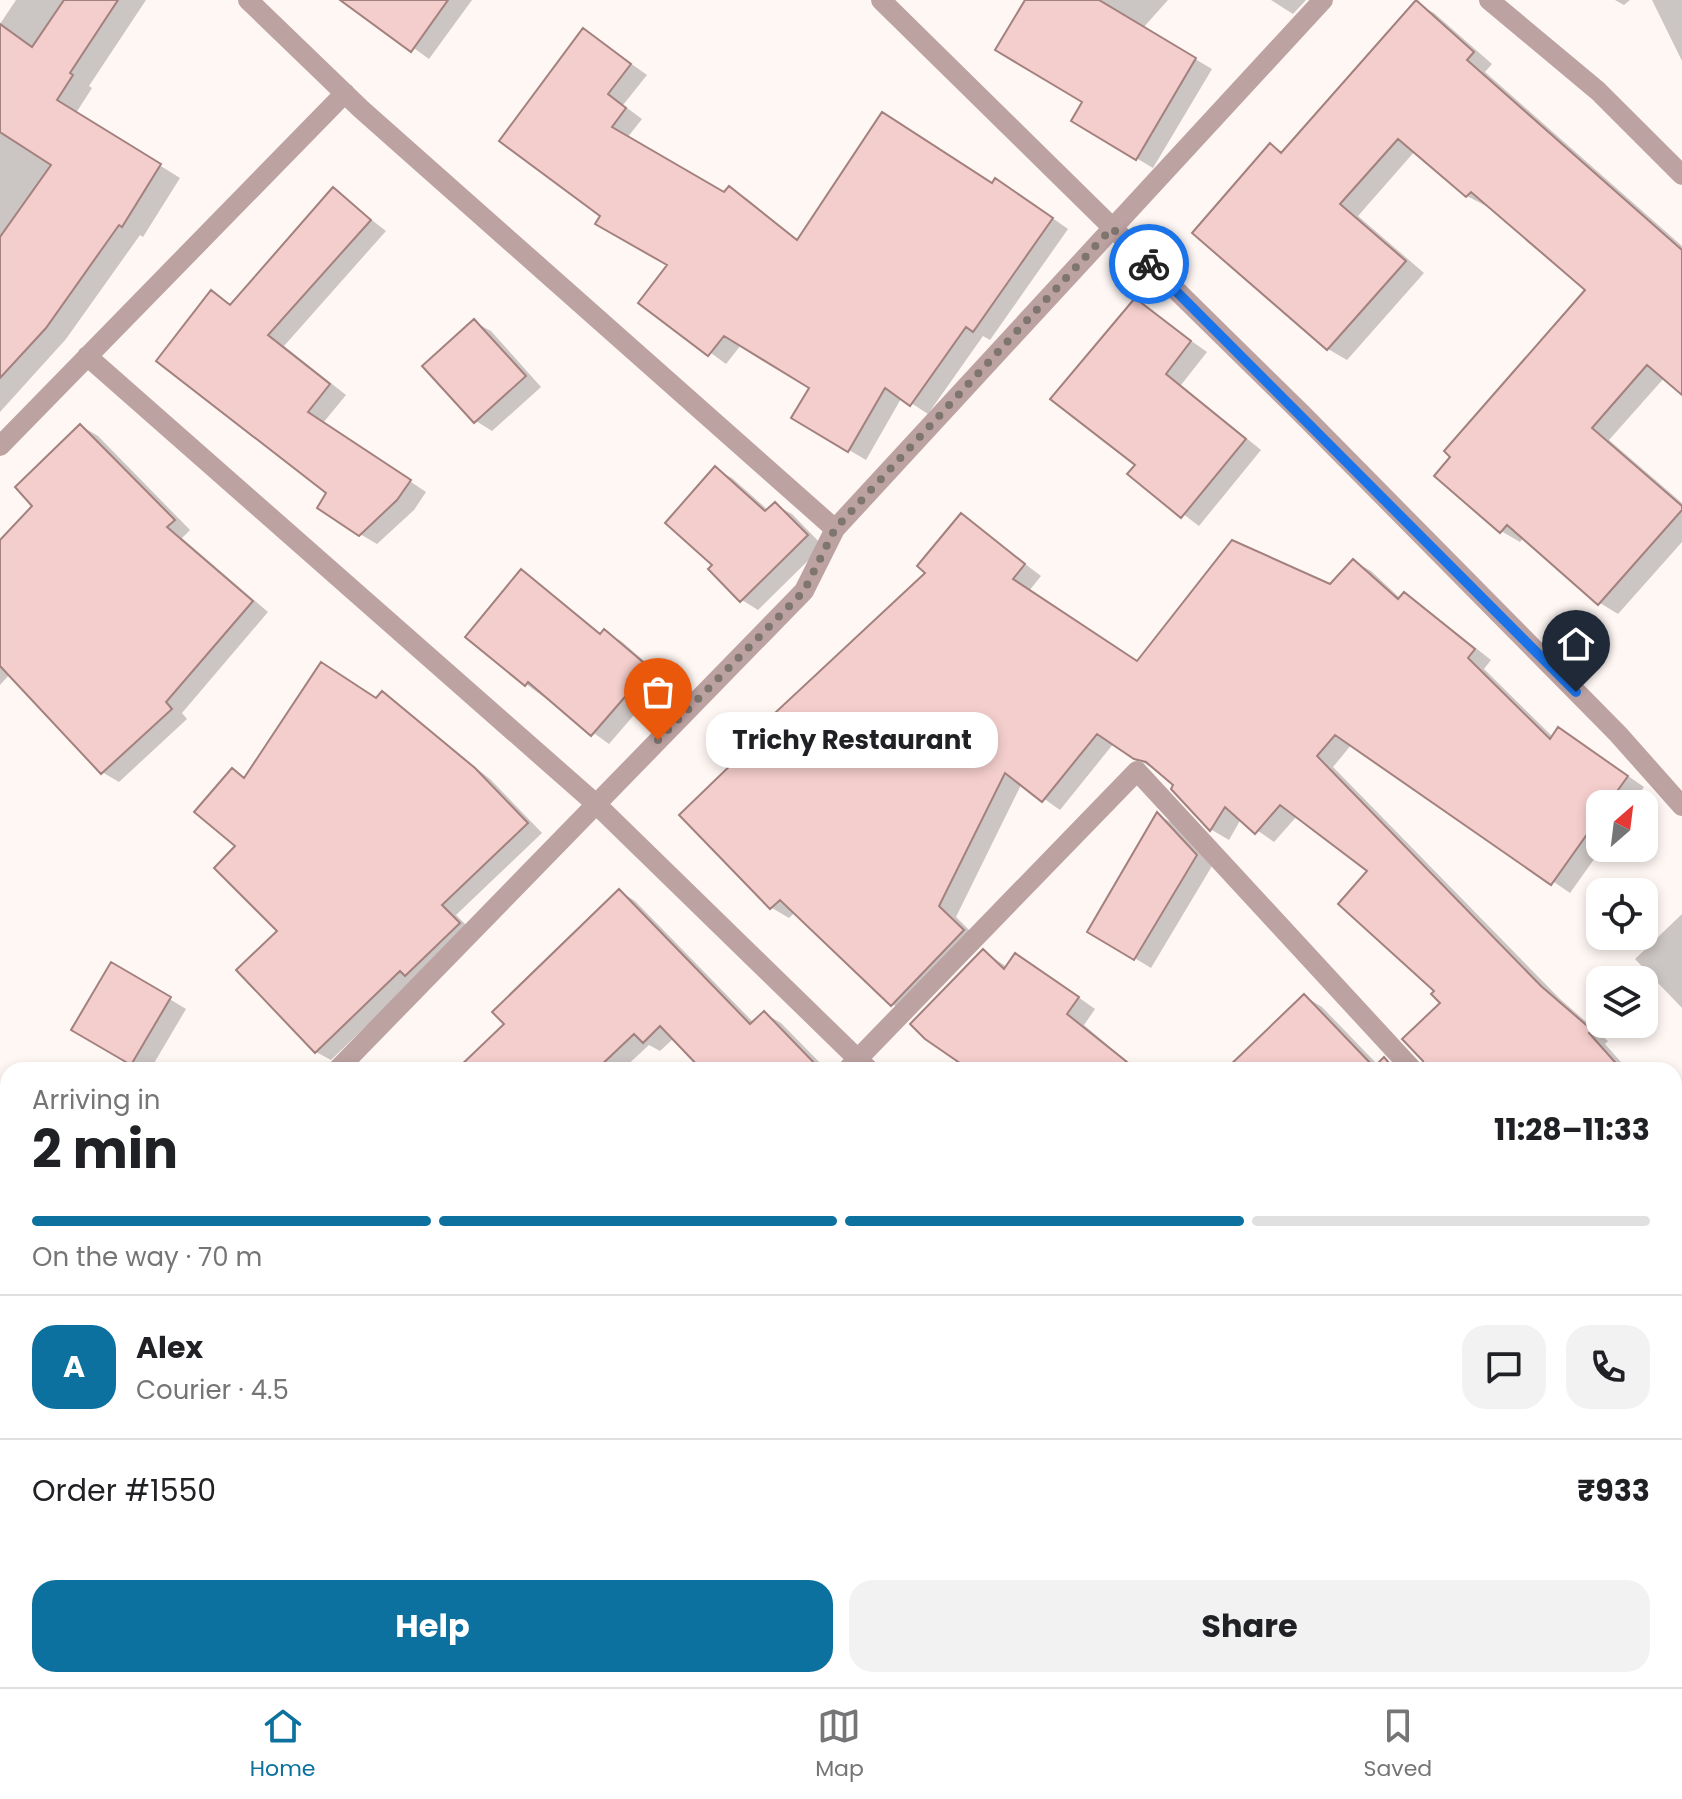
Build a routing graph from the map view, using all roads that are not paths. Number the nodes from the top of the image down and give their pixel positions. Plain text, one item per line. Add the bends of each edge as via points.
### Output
1 (248, 0) edge
2 (881, 0) edge
3 (1323, 0) edge
4 (1489, 0) edge
5 (345, 93) junction
6 (1682, 175) edge
7 (1112, 228) junction
8 (87, 356) junction
9 (0, 446) edge
10 (835, 529) junction
11 (596, 804) junction
12 (1682, 806) edge
13 (345, 1062) edge
14 (854, 1062) edge
15 (862, 1062) edge
16 (1406, 1062) edge

1 - 5 street
2 - 7 street
3 - 7 street
4 - 6 street via 1598,91
5 - 8 street
5 - 10 street
7 - 10 street
7 - 12 street via 1586,701
8 - 9 street
8 - 11 street
10 - 11 street via 804,591
11 - 13 street
11 - 14 street
15 - 16 street via 1137,771

